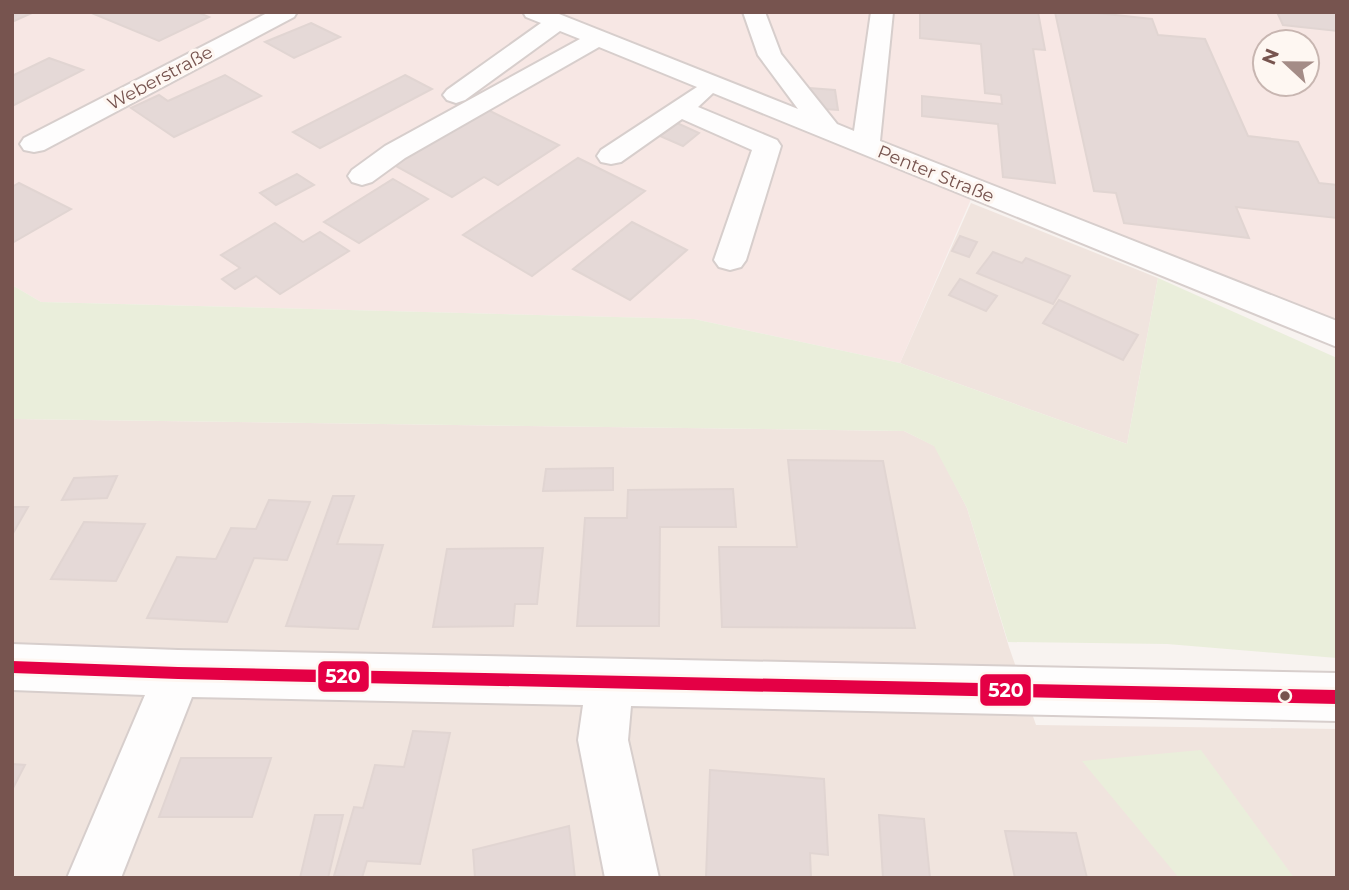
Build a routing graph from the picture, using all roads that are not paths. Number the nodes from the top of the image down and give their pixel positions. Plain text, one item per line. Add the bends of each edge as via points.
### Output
1 (286, 12) edge
2 (754, 12) edge
3 (882, 12) edge
4 (547, 17) edge
5 (598, 38) junction
6 (713, 84) junction
7 (679, 108) junction
8 (829, 131) junction
9 (34, 144) dead end
10 (367, 144) dead end
11 (866, 145) junction
12 (611, 156) dead end
13 (362, 176) dead end
14 (730, 260) dead end
15 (1337, 335) edge
16 (12, 667) edge
17 (178, 673) junction
18 (609, 683) junction
19 (1337, 697) edge
20 (94, 878) edge
21 (632, 878) edge

1 - 9 street, Weberstraße
2 - 8 street via 770,55
3 - 11 street
4 - 5 street, Penter Straße
4 - 10 street via 542,32 446,101
5 - 6 street, Penter Straße
5 - 13 street via 395,152
6 - 7 street
6 - 8 street, Penter Straße
7 - 12 street
7 - 14 street via 767,146
8 - 11 street, Penter Straße
11 - 15 street, Penter Straße
16 - 17 street
17 - 18 street
17 - 20 street
18 - 19 street
18 - 21 street via 603,740

